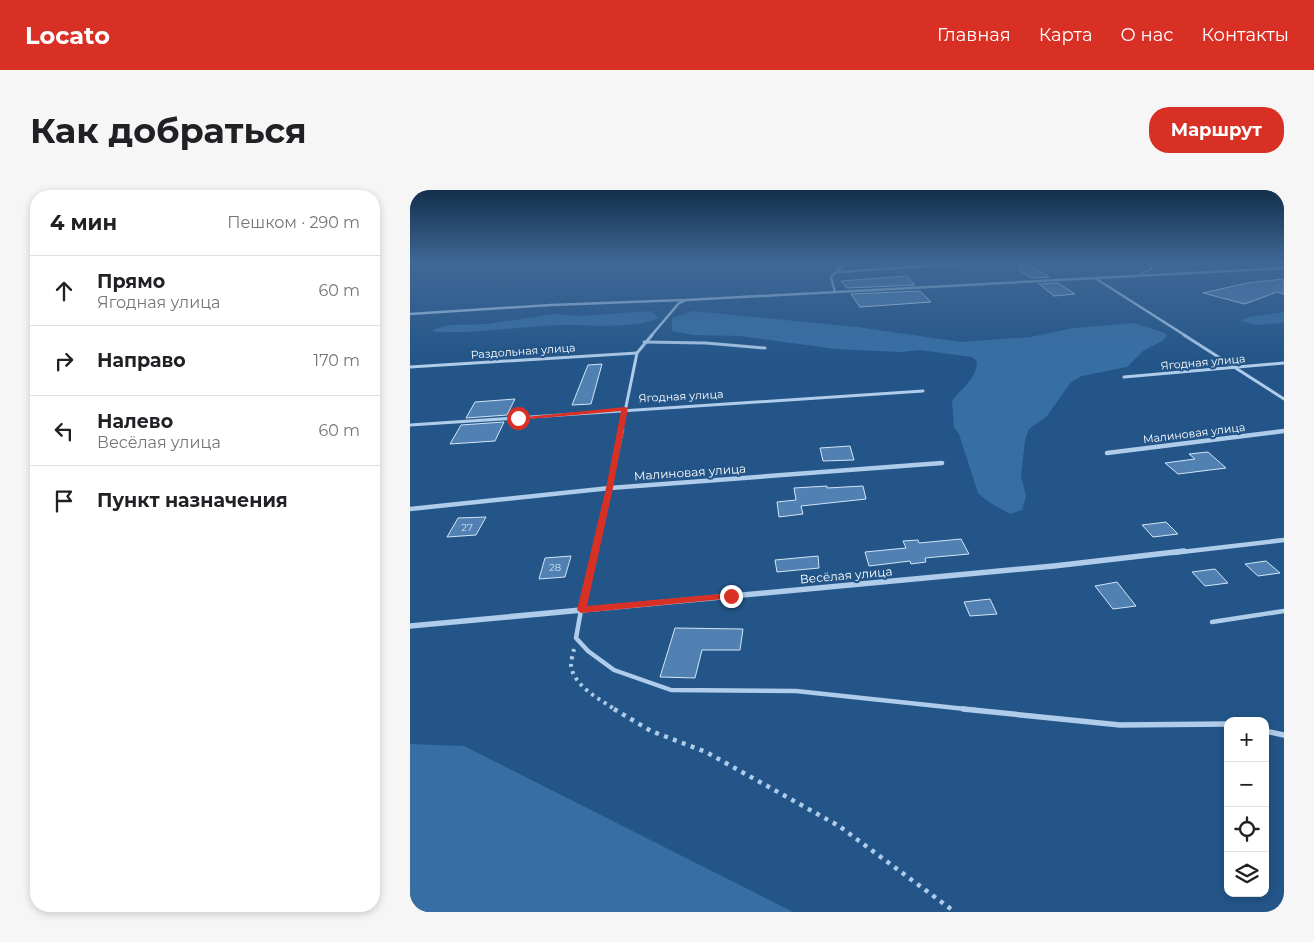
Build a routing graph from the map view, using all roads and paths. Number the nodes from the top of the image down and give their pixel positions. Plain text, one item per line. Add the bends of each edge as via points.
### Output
1 (766, 296) edge
2 (1123, 296) edge
3 (686, 300) junction
4 (410, 314) edge
5 (644, 342) junction
6 (765, 348) dead end
7 (637, 353) junction
8 (1284, 363) edge
9 (410, 367) edge
10 (1235, 368) junction
11 (1124, 377) dead end
12 (924, 391) dead end
13 (1284, 399) edge
14 (625, 408) junction
15 (410, 425) edge
16 (1284, 431) edge
17 (1107, 453) dead end
18 (942, 463) dead end
19 (610, 488) junction
20 (410, 509) edge
21 (1284, 540) edge
22 (581, 610) junction
23 (1284, 611) edge
24 (1212, 622) dead end
25 (410, 626) edge
26 (576, 638) junction
27 (1224, 724) edge
28 (1269, 732) edge
29 (1284, 735) edge
30 (955, 912) edge

1 - 3 street
2 - 10 street
3 - 4 street
3 - 5 street via 675,307
5 - 6 street
5 - 7 street
7 - 9 street, Раздольная улица
7 - 14 street
8 - 10 street, Ягодная улица
10 - 11 street, Ягодная улица
10 - 13 street
12 - 14 street, Ягодная улица
14 - 15 street, Ягодная улица
14 - 19 street
16 - 17 street, Малиновая улица
18 - 19 street, Малиновая улица
19 - 20 street, Малиновая улица
19 - 22 street
21 - 22 street, Весёлая улица
22 - 25 street, Весёлая улица
22 - 26 lane
23 - 24 lane
26 - 27 lane via 614,670 671,690 796,691 1120,725
26 - 30 path via 571,665 576,678 595,697 652,731 706,752 839,826
28 - 29 lane

